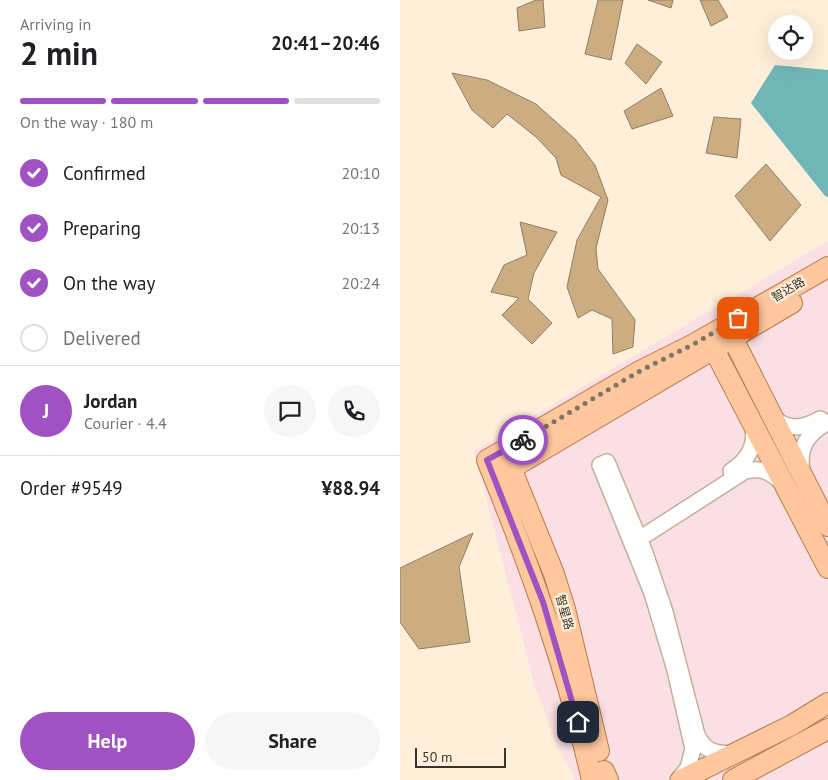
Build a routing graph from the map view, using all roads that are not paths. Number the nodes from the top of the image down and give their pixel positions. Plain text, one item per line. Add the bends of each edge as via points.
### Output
1 (828, 266) edge
2 (828, 282) edge
3 (758, 323) junction
4 (729, 332) junction
5 (711, 343) junction
6 (748, 371) junction
7 (667, 378) junction
8 (732, 384) junction
9 (828, 414) edge
10 (772, 416) junction
11 (828, 422) edge
12 (753, 425) junction
13 (551, 447) junction
14 (499, 465) junction
15 (803, 477) junction
16 (786, 487) junction
17 (528, 510) junction
18 (628, 511) junction
19 (655, 525) junction
20 (828, 526) edge
21 (637, 540) junction
22 (828, 568) edge
23 (825, 704) edge
24 (828, 729) edge
25 (736, 753) junction
26 (602, 778) edge
27 (679, 780) edge
28 (733, 780) edge

1 - 4 main road, 智达路
2 - 3 main road, 智达路
3 - 4 main road, 智达路
3 - 6 main road via 746,344
4 - 5 main road, 智达路
4 - 6 main road
5 - 7 main road, 智达路
5 - 8 main road
5 - 14 main road, 智达路 via 640,371
6 - 10 main road
7 - 8 main road via 695,370 715,374
7 - 13 main road, 智达路
8 - 12 main road
9 - 10 street via 811,424 794,428 785,426
10 - 15 main road
11 - 15 street via 808,437 802,454
12 - 16 main road
12 - 19 street via 754,445 742,464
13 - 14 main road, 智达路
13 - 17 main road via 536,462 526,483 524,495
14 - 17 main road, 智星路
14 - 26 main road, 智星路 via 583,740
15 - 20 main road
16 - 19 street via 767,471 759,468 745,471
16 - 22 main road
17 - 26 main road, 智星路 via 565,609
18 - 19 street
18 - 21 street
18 - 21 street via 607,462 600,465
19 - 21 street
19 - 21 street via 647,542
21 - 25 street via 666,612 697,735 704,747 711,751
21 - 27 street via 665,633 692,749 688,768
23 - 25 main road
24 - 28 main road
25 - 27 main road

